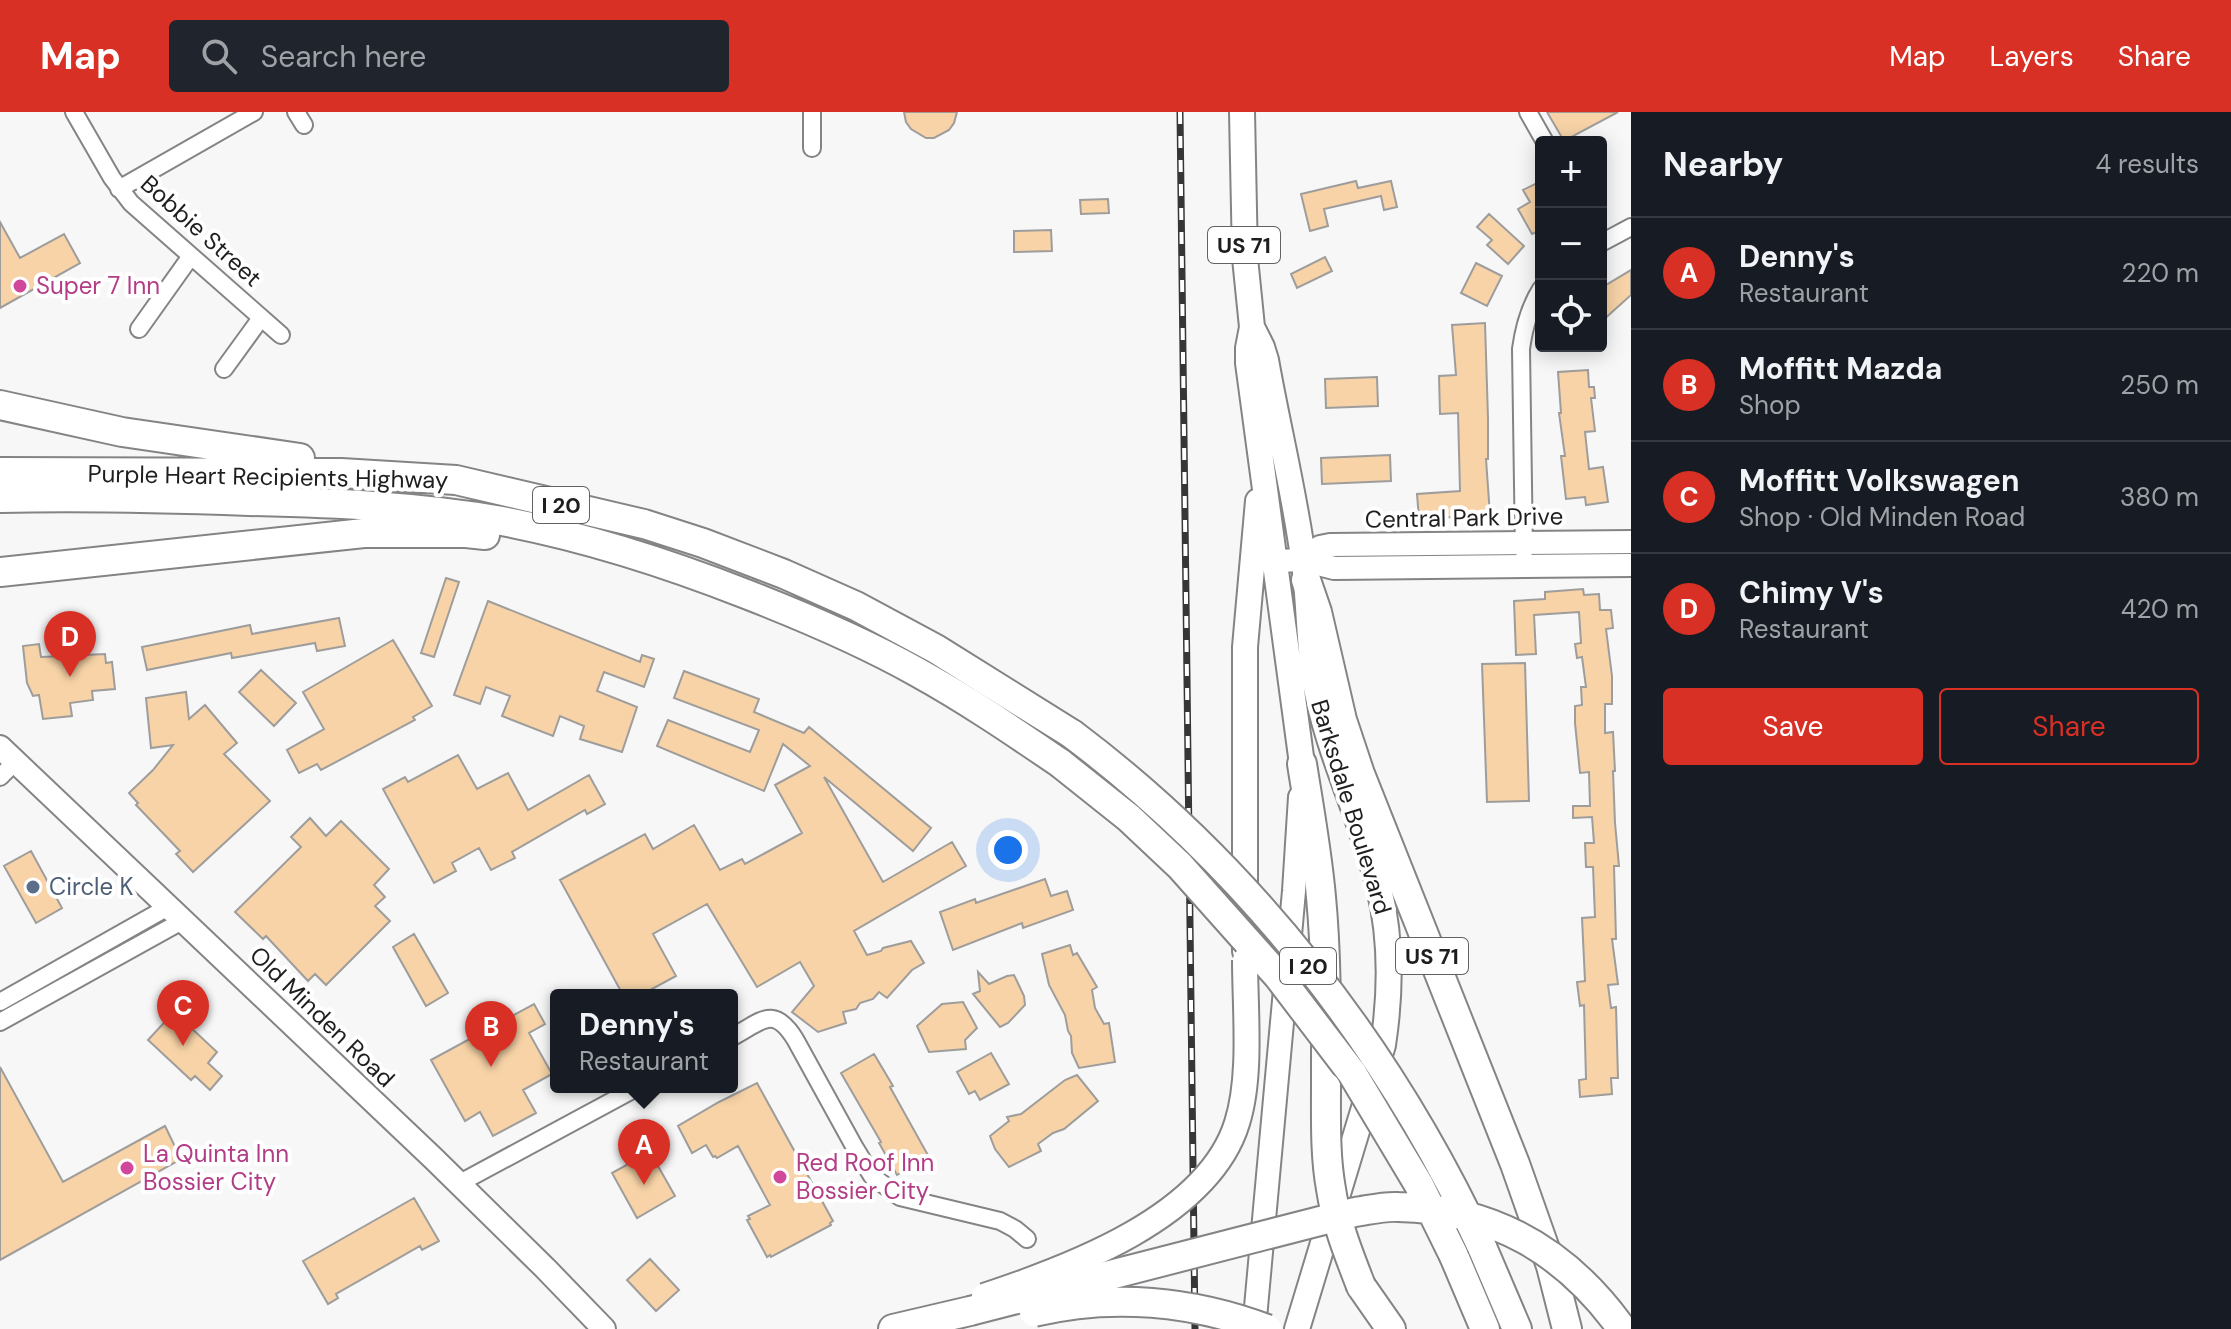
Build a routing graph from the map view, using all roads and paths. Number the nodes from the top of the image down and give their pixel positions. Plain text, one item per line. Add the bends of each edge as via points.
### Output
1 (74, 112) edge
2 (254, 112) edge
3 (812, 112) edge
4 (1242, 112) edge
5 (1528, 112) edge
6 (1542, 136) edge
7 (812, 148) dead end
8 (119, 189) junction
9 (1631, 227) edge
10 (1607, 240) edge
11 (191, 256) junction
12 (1535, 298) edge
13 (261, 318) junction
14 (1252, 327) junction
15 (139, 329) dead end
16 (281, 335) dead end
17 (224, 369) dead end
18 (0, 405) edge
19 (0, 472) edge
20 (456, 480) junction
21 (0, 498) edge
22 (1524, 542) junction
23 (1631, 542) edge
24 (614, 548) junction
25 (1264, 562) junction
26 (1631, 565) edge
27 (1524, 566) junction
28 (1305, 570) junction
29 (0, 572) edge
30 (5, 762) edge
31 (1302, 764) junction
32 (175, 914) junction
33 (0, 1002) edge
34 (0, 1022) edge
35 (738, 1034) edge
36 (627, 1093) edge
37 (458, 1184) junction
38 (1027, 1239) dead end
39 (966, 1318) edge
40 (604, 1329) edge
41 (893, 1329) edge
42 (1254, 1329) edge
43 (1267, 1329) edge
44 (1297, 1329) edge
45 (1391, 1329) edge
46 (1485, 1329) edge
47 (1517, 1329) edge
48 (1567, 1329) edge
49 (1622, 1329) edge

1 - 8 street, Bobbie Street
2 - 8 street
3 - 7 street
4 - 14 main road, Barksdale Boulevard / US 71
5 - 6 street
8 - 11 street, Bobbie Street
9 - 10 street
11 - 13 street, Bobbie Street
11 - 15 street
12 - 22 street via 1521,349
13 - 16 street, Bobbie Street
13 - 17 street
14 - 25 main road, Barksdale Boulevard / US 71 via 1248,363
14 - 28 main road, Barksdale Boulevard / US 71 via 1266,360
18 - 20 highway via 122,432
19 - 20 highway, Purple Heart Recipients Highway / I 20 via 341,473
20 - 47 highway, Purple Heart Recipients Highway / I 20, bridge via 644,524 784,574 936,649 1111,764 1229,873 1368,1045 1438,1160
21 - 24 highway, Purple Heart Recipients Highway / I 20 via 364,504 452,513
22 - 23 main road, Central Park Drive
22 - 27 street
22 - 28 main road, Central Park Drive via 1330,545 1320,547
24 - 29 highway via 466,533 364,533
24 - 46 highway, Purple Heart Recipients Highway / I 20, bridge via 833,629 918,673 1060,763 1129,818 1180,866 1278,976 1352,1073 1419,1185
25 - 28 main road, Central Park Drive
25 - 31 main road, Barksdale Boulevard
25 - 39 main road, bridge via 1245,647 1244,1093 1237,1125 1208,1176 1158,1217 1088,1256 1005,1289
26 - 27 main road, Central Park Drive
27 - 28 main road, Central Park Drive
28 - 44 main road, Barksdale Boulevard via 1317,693 1379,887 1390,973 1383,1045
28 - 48 highway, US 71 via 1360,774 1526,1191
30 - 32 main road, Old Minden Road
31 - 42 main road, Barksdale Boulevard
31 - 45 highway, bridge via 1321,900 1331,1189 1361,1286
32 - 33 street
32 - 34 street
32 - 37 main road, Old Minden Road
35 - 38 street via 770,1018 783,1024 872,1176 900,1197 1000,1221
36 - 37 street
37 - 40 main road, Old Minden Road
39 - 41 highway
39 - 43 highway, bridge via 1121,1302 1177,1305
39 - 49 highway, bridge via 1355,1212 1396,1206 1474,1217 1515,1233 1553,1255 1584,1282

